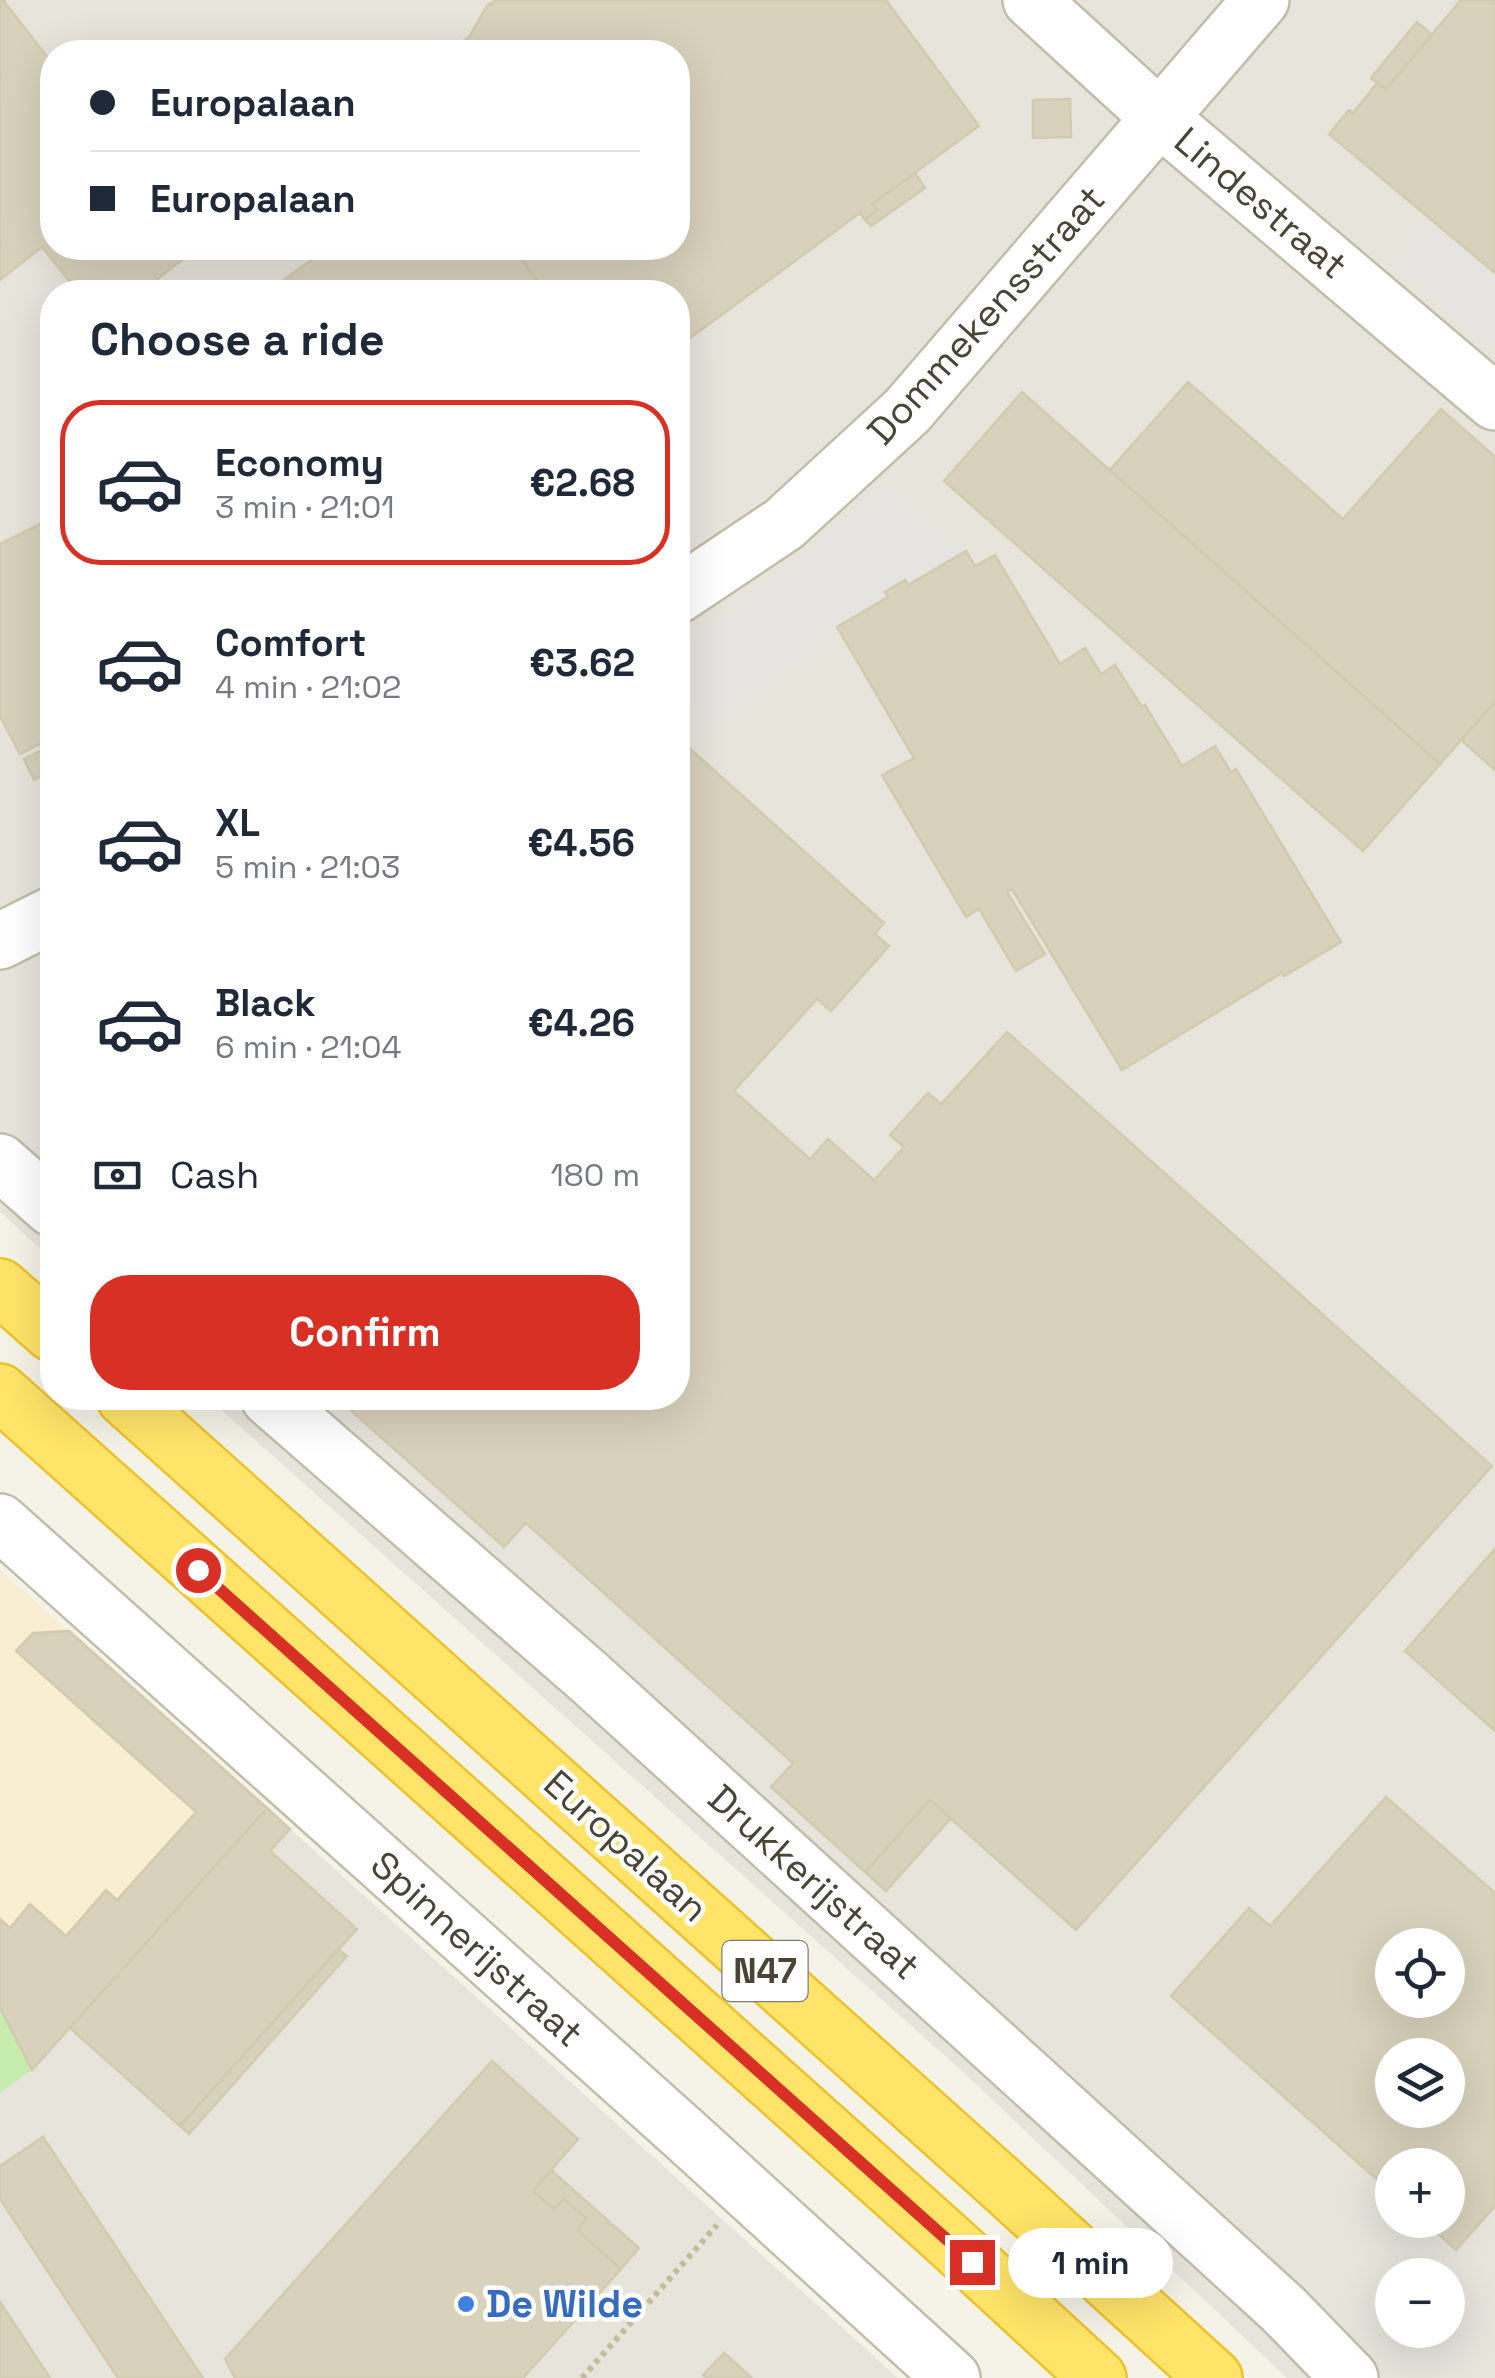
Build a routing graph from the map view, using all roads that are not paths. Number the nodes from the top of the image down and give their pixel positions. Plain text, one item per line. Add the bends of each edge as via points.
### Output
1 (1032, 0) edge
2 (1261, 0) edge
3 (1160, 118) junction
4 (1495, 402) edge
5 (690, 587) edge
6 (40, 920) edge
7 (0, 941) edge
8 (0, 1162) edge
9 (40, 1197) edge
10 (0, 1287) edge
11 (40, 1322) edge
12 (0, 1392) edge
13 (137, 1410) edge
14 (283, 1410) edge
15 (0, 1522) edge
16 (952, 2378) edge
17 (1098, 2378) edge
18 (1214, 2378) edge
19 (1350, 2378) edge

1 - 3 street, Lindestraat
2 - 3 street, Dommekensstraat
3 - 4 street, Lindestraat
3 - 5 street, Dommekensstraat via 907,411 784,524
6 - 7 street
8 - 9 street
10 - 11 highway
12 - 17 highway, Europalaan / N47
13 - 18 highway, Europalaan / N47
14 - 19 street, Drukkerijstraat via 620,1706 1283,2309
15 - 16 street, Spinnerijstraat

